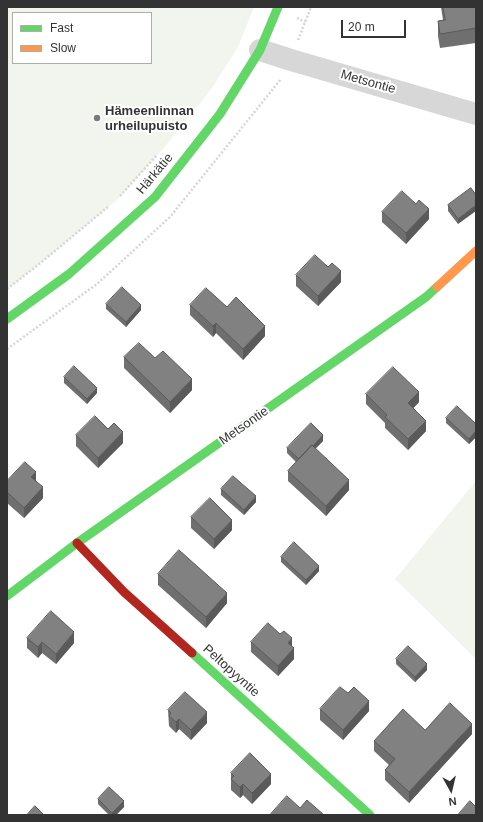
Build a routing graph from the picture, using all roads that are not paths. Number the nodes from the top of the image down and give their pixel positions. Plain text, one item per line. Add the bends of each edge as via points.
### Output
1 (278, 7) edge
2 (260, 50) junction
3 (476, 114) edge
4 (476, 251) edge
5 (7, 319) edge
6 (77, 543) junction
7 (7, 596) edge
8 (370, 815) edge

1 - 2 street, Härkätie
2 - 3 street, Metsontie
2 - 5 street, Härkätie via 220,114 155,197 69,274
4 - 6 street, Metsontie via 426,297
6 - 7 street, Metsontie
6 - 8 street, Peltopyyntie via 124,592

